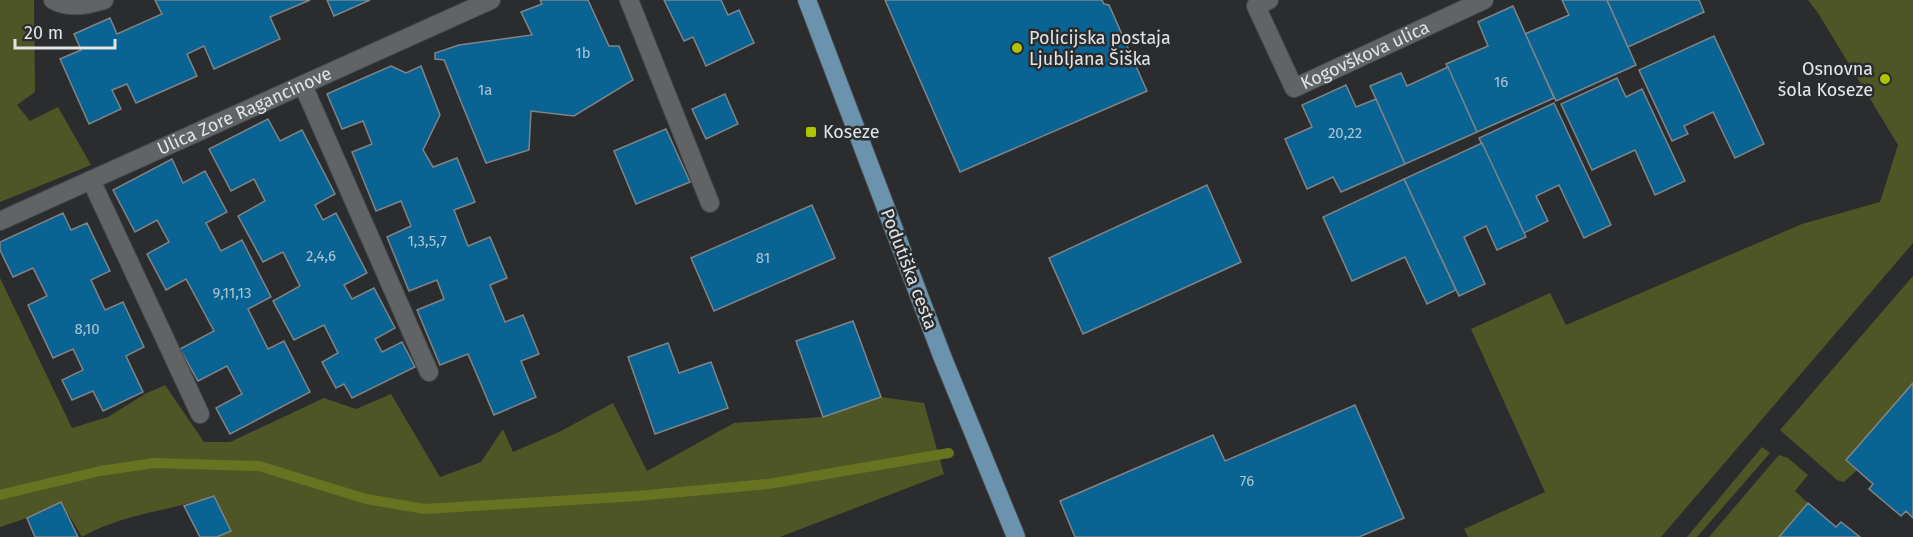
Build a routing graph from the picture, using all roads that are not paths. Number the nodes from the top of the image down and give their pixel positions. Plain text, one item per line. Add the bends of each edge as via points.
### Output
1 (52, 0) edge
2 (104, 0) edge
3 (491, 0) edge
4 (629, 0) edge
5 (807, 0) edge
6 (1269, 0) edge
7 (1484, 0) edge
8 (1463, 4) edge
9 (303, 85) junction
10 (92, 180) junction
11 (710, 203) dead end
12 (0, 221) edge
13 (429, 372) dead end
14 (200, 414) dead end
15 (1016, 537) edge

1 - 2 street via 76,7
3 - 9 street, Ulica Zore Ragancinove
4 - 11 street
5 - 15 main road, Podutiška cesta via 942,356
6 - 8 street, Kogovškova ulica via 1256,6 1294,88
7 - 8 street, Kogovškova ulica
9 - 10 street, Ulica Zore Ragancinove
9 - 13 street
10 - 12 street, Ulica Zore Ragancinove
10 - 14 street

